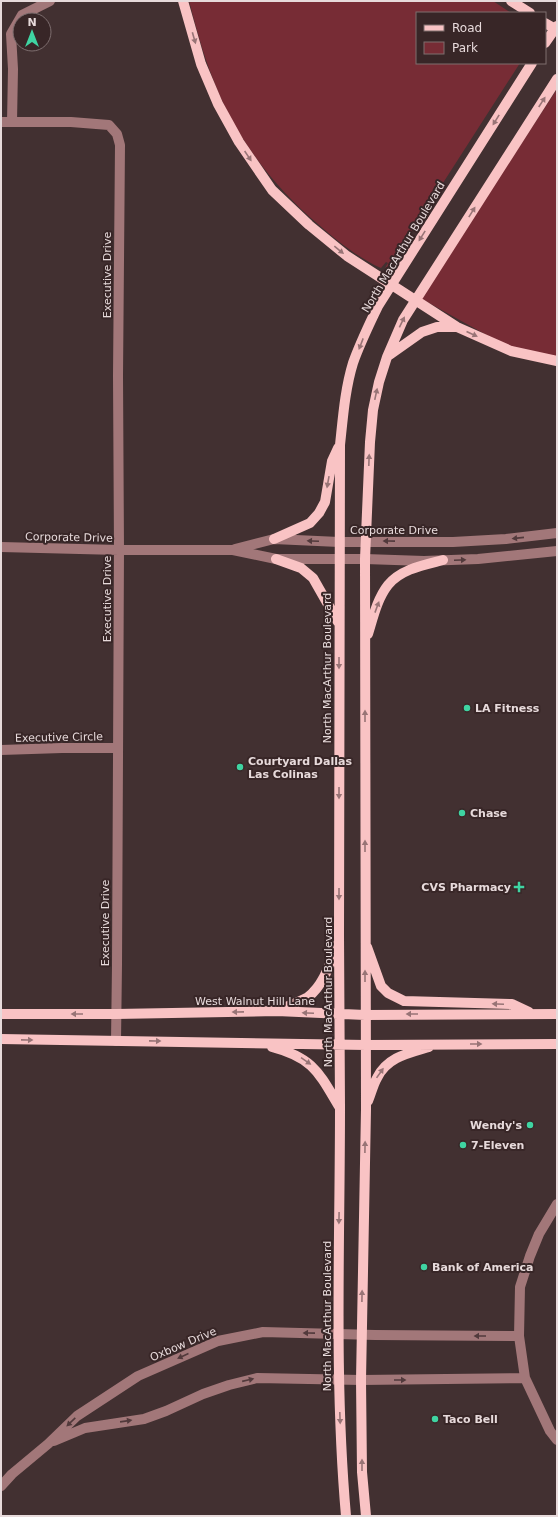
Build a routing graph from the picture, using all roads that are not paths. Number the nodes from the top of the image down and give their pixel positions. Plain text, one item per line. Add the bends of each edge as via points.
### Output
1 (50, 1) edge
2 (183, 1) edge
3 (511, 1) edge
4 (528, 12) edge
5 (546, 24) edge
6 (557, 26) edge
7 (557, 30) edge
8 (546, 42) edge
9 (531, 64) edge
10 (555, 83) edge
11 (1, 122) edge
12 (12, 122) junction
13 (391, 285) junction
14 (415, 299) junction
15 (457, 327) junction
16 (387, 357) junction
17 (557, 361) edge
18 (340, 445) junction
19 (552, 533) edge
20 (274, 539) junction
21 (366, 541) junction
22 (339, 542) junction
23 (1, 547) edge
24 (119, 550) junction
25 (233, 550) junction
26 (553, 552) edge
27 (276, 559) junction
28 (365, 559) junction
29 (339, 560) junction
30 (443, 560) junction
31 (339, 624) junction
32 (365, 644) junction
33 (118, 748) junction
34 (1, 750) edge
35 (364, 938) junction
36 (339, 940) junction
37 (277, 1011) junction
38 (1, 1014) edge
39 (116, 1014) junction
40 (339, 1014) junction
41 (365, 1014) junction
42 (535, 1014) junction
43 (557, 1014) edge
44 (1, 1039) edge
45 (116, 1041) junction
46 (257, 1043) junction
47 (340, 1044) junction
48 (366, 1044) junction
49 (440, 1044) junction
50 (557, 1044) edge
51 (340, 1109) junction
52 (366, 1109) junction
53 (557, 1204) edge
54 (338, 1334) junction
55 (362, 1335) junction
56 (519, 1336) junction
57 (525, 1378) junction
58 (338, 1379) junction
59 (361, 1380) junction
60 (557, 1440) edge
61 (48, 1444) junction
62 (1, 1486) edge
63 (346, 1516) edge
64 (366, 1516) edge

1 - 12 street via 22,15 11,34
2 -> 13 main road via 201,64 218,104 238,142 272,190 347,256
3 - 4 main road
5 - 7 main road
6 - 8 main road, bridge
9 -> 13 main road, North MacArthur Boulevard
14 -> 10 main road
11 - 12 street, Executive Drive
12 - 24 street, Executive Drive via 109,125 117,134 120,145
13 - 14 main road
13 -> 18 main road, North MacArthur Boulevard via 372,318 353,363
14 - 15 main road
16 -> 14 main road
15 - 16 main road via 437,327 422,332
15 -> 17 main road via 511,351
21 -> 16 main road via 373,410
18 -> 20 main road via 332,461 325,502 319,514 310,523
18 - 22 main road, North MacArthur Boulevard
19 -> 21 street, Corporate Drive via 453,542
19 - 26 street
22 -> 20 street, Corporate Drive
20 - 25 street, Corporate Drive
21 - 22 street, Corporate Drive
21 - 28 main road
22 - 29 main road, North MacArthur Boulevard
23 - 24 street, Corporate Drive
24 - 25 street, Corporate Drive
24 - 33 street, Executive Drive
25 - 27 street, Corporate Drive
30 -> 26 street, Corporate Drive
27 - 29 street, Corporate Drive
27 - 31 main road via 301,568 313,578
28 - 29 street, Corporate Drive
28 - 30 street, Corporate Drive
28 - 32 main road
29 - 31 main road, North MacArthur Boulevard
32 -> 30 main road via 380,600 388,585 400,575 417,567
31 -> 36 main road, North MacArthur Boulevard
35 -> 32 main road
33 - 34 street, Executive Circle
33 - 39 street, Executive Drive
41 -> 35 main road
42 -> 35 main road via 512,1004 404,1001 388,993 381,986
36 - 37 main road via 319,986 307,997
36 - 40 main road, North MacArthur Boulevard
37 -> 39 main road, West Walnut Hill Lane
40 -> 37 main road, West Walnut Hill Lane
39 -> 38 main road, West Walnut Hill Lane
39 - 45 street, Executive Drive
40 - 41 main road, West Walnut Hill Lane
40 - 47 main road, North MacArthur Boulevard
42 -> 41 main road, West Walnut Hill Lane
41 - 48 main road
42 - 43 main road, West Walnut Hill Lane
44 -> 45 main road
45 -> 46 main road
46 - 47 main road
46 -> 51 main road via 289,1051 309,1062 321,1075
47 - 48 main road
47 - 51 main road, North MacArthur Boulevard
48 - 49 main road
48 - 52 main road
49 -> 50 main road
52 -> 49 main road via 377,1077 393,1059
51 -> 54 main road, North MacArthur Boulevard
55 -> 52 main road
53 - 56 street via 539,1234 520,1287
54 - 55 street, Oxbow Drive
54 - 58 main road, North MacArthur Boulevard
54 -> 61 street, Oxbow Drive via 263,1332 218,1341 138,1376 77,1416
56 -> 55 street, Oxbow Drive
55 - 59 main road
56 - 57 street
59 -> 57 street, Oxbow Drive
57 - 60 street via 550,1431
58 - 59 street, Oxbow Drive
61 -> 58 street, Oxbow Drive via 85,1428 144,1419 210,1391 257,1378
58 -> 63 main road, North MacArthur Boulevard
64 -> 59 main road via 362,1472
61 - 62 street, Oxbow Drive

